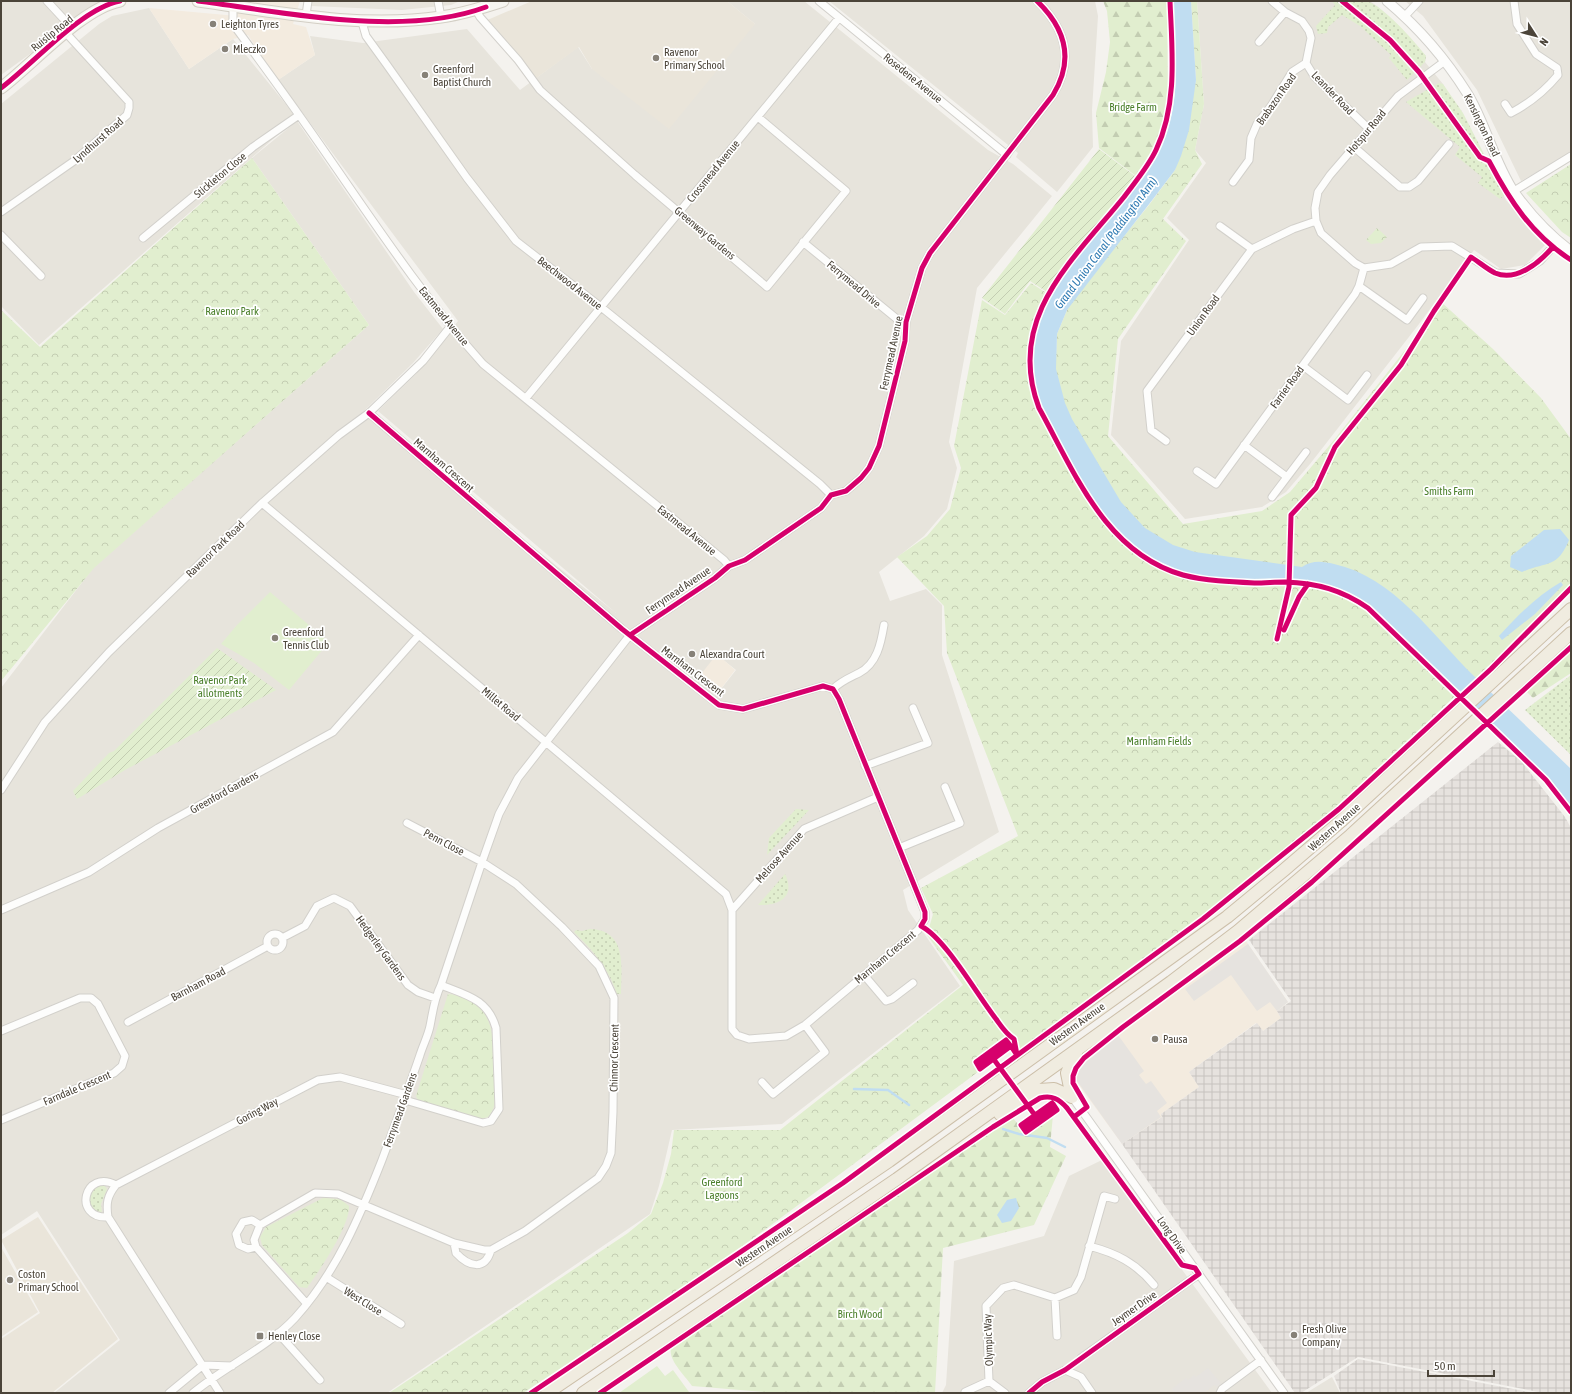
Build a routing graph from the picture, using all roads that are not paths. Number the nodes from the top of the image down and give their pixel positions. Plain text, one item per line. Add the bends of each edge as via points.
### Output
1 (47, 1) edge
2 (120, 1) edge
3 (198, 1) edge
4 (308, 1) edge
5 (438, 1) edge
6 (503, 1) edge
7 (818, 1) edge
8 (1036, 1) edge
9 (1272, 1) edge
10 (1387, 1) edge
11 (1419, 1) edge
12 (1514, 1) edge
13 (233, 6) junction
14 (476, 10) junction
15 (1284, 12) junction
16 (306, 15) junction
17 (441, 17) junction
18 (1404, 17) junction
19 (839, 18) junction
20 (362, 22) junction
21 (69, 30) junction
22 (1259, 42) dead end
23 (1445, 60) junction
24 (1306, 63) junction
25 (1, 88) edge
26 (1505, 104) dead end
27 (299, 115) junction
28 (758, 117) junction
29 (1369, 129) junction
30 (1449, 144) dead end
31 (1354, 147) junction
32 (1007, 155) junction
33 (1571, 156) edge
34 (1233, 182) dead end
35 (1514, 191) junction
36 (1, 212) edge
37 (680, 212) junction
38 (1316, 221) junction
39 (1220, 226) dead end
40 (1, 235) edge
41 (143, 238) dead end
42 (1558, 241) junction
43 (803, 242) junction
44 (1252, 249) junction
45 (1571, 251) edge
46 (1364, 268) junction
47 (41, 276) dead end
48 (1359, 286) junction
49 (1423, 298) dead end
50 (601, 307) junction
51 (906, 322) junction
52 (450, 327) junction
53 (1303, 366) junction
54 (1367, 375) dead end
55 (526, 398) junction
56 (369, 413) junction
57 (1166, 441) dead end
58 (1244, 445) junction
59 (1306, 452) dead end
60 (1197, 471) dead end
61 (1287, 477) junction
62 (831, 495) junction
63 (1272, 497) dead end
64 (262, 503) junction
65 (729, 566) junction
66 (1571, 609) edge
67 (884, 625) dead end
68 (1571, 633) edge
69 (419, 635) junction
70 (630, 635) junction
71 (833, 689) junction
72 (913, 708) dead end
73 (546, 741) junction
74 (865, 766) junction
75 (945, 787) dead end
76 (1, 790) edge
77 (878, 797) junction
78 (500, 814) joint
79 (407, 823) dead end
80 (899, 848) junction
81 (482, 862) junction
82 (350, 906) joint
83 (1, 910) edge
84 (732, 910) junction
85 (282, 938) junction
86 (268, 946) junction
87 (864, 975) junction
88 (913, 983) dead end
89 (441, 986) junction
90 (435, 998) junction
91 (128, 1022) dead end
92 (805, 1025) junction
93 (1, 1031) edge
94 (1077, 1049) junction
95 (762, 1082) dead end
96 (406, 1097) junction
97 (1072, 1097) junction
98 (1, 1120) edge
99 (897, 1179) junction
100 (116, 1185) junction
101 (1115, 1199) dead end
102 (364, 1205) junction
103 (108, 1218) junction
104 (260, 1225) junction
105 (454, 1243) junction
106 (1089, 1246) junction
107 (256, 1247) junction
108 (491, 1250) junction
109 (1199, 1274) junction
110 (326, 1277) junction
111 (1154, 1285) dead end
112 (1055, 1298) junction
113 (307, 1304) junction
114 (401, 1324) dead end
115 (278, 1333) junction
116 (1056, 1336) dead end
117 (1081, 1358) dead end
118 (1261, 1360) junction
119 (203, 1365) junction
120 (233, 1366) junction
121 (210, 1378) junction
122 (320, 1380) dead end
123 (989, 1381) junction
124 (964, 1392) dead end
125 (169, 1393) edge
126 (193, 1393) edge
127 (220, 1393) edge
128 (547, 1393) edge
129 (583, 1393) edge
130 (1005, 1393) edge
131 (1029, 1393) edge
132 (1092, 1393) edge
133 (1220, 1393) edge
134 (1284, 1393) edge

1 - 21 street
2 - 21 main road, Ruislip Road via 99,9
3 - 13 main road
4 - 16 street
5 - 17 street
6 - 14 main road
7 - 19 street, Rosedene Avenue
8 - 32 street, Ferrymead Avenue via 1049,13 1061,31 1065,54 1063,76 1054,95
9 - 15 street, Leander Road
10 - 18 street, Kensington Road
11 - 18 street
12 - 26 street via 1517,24 1536,54 1557,68 1558,75 1546,90 1528,104 1511,113
13 - 16 main road
13 - 27 street, Eastmead Avenue via 233,24
14 - 17 main road
14 - 37 street, Greenway Gardens via 540,90
15 - 22 street
15 - 24 street, Leander Road via 1302,21 1309,31 1311,38
16 - 20 main road
17 - 20 main road
18 - 23 street, Kensington Road
19 - 28 street, Crossmead Avenue
19 - 32 street, Rosedene Avenue
20 - 50 street, Beechwood Avenue via 366,36 387,66 467,178 516,241
21 - 25 main road, Ruislip Road
21 - 36 street, Lyndhurst Road via 129,102 127,115 74,161
23 - 29 street, Hotspur Road via 1398,96
23 - 35 street, Kensington Road via 1467,93
24 - 29 street, Leander Road via 1314,76
24 - 34 street, Brabazon Road via 1292,72 1257,124 1251,138 1249,160
27 - 41 street, Stickleton Close via 253,147
27 - 52 street, Eastmead Avenue via 357,200
28 - 37 street, Crossmead Avenue
28 - 43 street, Greenway Gardens via 846,190
29 - 31 street, Hotspur Road
30 - 31 street via 1410,187 1400,187
31 - 38 street, Hotspur Road via 1318,192
32 - 51 street, Ferrymead Avenue via 930,253 922,268
33 - 35 street
35 - 42 street, Kensington Road
37 - 43 street, Greenway Gardens via 767,286
37 - 50 street, Crossmead Avenue
38 - 44 street, Union Road
38 - 46 street via 1321,233
39 - 44 street
40 - 47 street
42 - 45 street, Kensington Road
42 - 46 street via 1540,261 1519,274 1496,273 1452,246 1421,247 1391,264
43 - 51 street, Ferrymead Drive via 897,319
44 - 57 street, Union Road via 1147,392 1151,430
46 - 48 street, Farrier Road
48 - 49 street via 1407,320
48 - 53 street, Farrier Road
50 - 55 street, Crossmead Avenue
50 - 62 street, Beechwood Avenue
51 - 62 street, Ferrymead Avenue via 905,341 875,458 861,478 846,491
52 - 55 street, Eastmead Avenue via 483,364
52 - 56 street, Ravenor Park Road via 423,361
53 - 54 street via 1348,400
53 - 58 street, Farrier Road
55 - 65 street, Eastmead Avenue
56 - 64 street, Ravenor Park Road via 339,435
56 - 70 street, Marnham Crescent
58 - 60 street, Farrier Road via 1216,484
58 - 61 street
59 - 61 street
61 - 63 street
62 - 65 street, Ferrymead Avenue via 821,508 744,560
64 - 69 street, Millet Road
64 - 76 street, Ravenor Park Road via 109,652 45,722
65 - 70 street, Ferrymead Avenue via 716,578
66 - 128 highway, Western Avenue via 1335,826 1227,917 889,1161
67 - 71 street via 880,647 872,662
68 - 94 highway, Western Avenue via 1283,894 1171,982
69 - 73 street, Millet Road
69 - 83 street, Greenford Gardens via 333,732 158,828 89,872
70 - 71 street, Marnham Crescent via 720,705 743,709 823,686
70 - 73 street, Ferrymead Avenue
71 - 74 street, Marnham Crescent
72 - 74 street via 928,743
73 - 78 street, Ferrymead Avenue via 518,778
73 - 84 street, Millet Road via 726,894
74 - 77 street, Marnham Crescent
75 - 80 street via 960,823
77 - 80 street, Marnham Crescent
77 - 84 street, Melrose Avenue via 804,829
78 - 81 street, Ferrymead Gardens
79 - 81 street, Penn Close
80 - 87 street, Marnham Crescent via 925,912 925,920 918,930
81 - 89 street, Ferrymead Gardens
81 - 108 street, Chinnor Crescent via 516,884 562,927 599,966 614,998 613,1112 611,1153 606,1166 598,1178 531,1226
82 - 85 street, Barnham Road via 334,898 317,906 305,926
82 - 90 street, Hedgerley Gardens via 408,985
84 - 92 street, Marnham Crescent via 732,1030 737,1035 749,1039 786,1036
85 - 86 street, Barnham Road via 279,935 272,935
85 - 86 street, Barnham Road via 283,944 280,948 272,949
86 - 91 street, Barnham Road
87 - 88 street via 886,1001
87 - 92 street, Marnham Crescent
89 - 90 street, Ferrymead Gardens
89 - 96 street, Goring Way via 470,996 486,1006 494,1019 499,1109 491,1121 482,1124
90 - 96 street, Ferrymead Gardens via 430,1026
92 - 95 street via 825,1052 773,1094
93 - 98 street, Farndale Crescent via 80,998 91,998 98,1004 125,1056 122,1066 114,1074
94 - 97 highway via 1067,1073
94 - 99 highway, Western Avenue
96 - 100 street, Goring Way via 340,1077 318,1080
96 - 102 street, Ferrymead Gardens
97 - 99 highway via 1054,1089 1038,1090
97 - 109 street, Long Drive
99 - 129 highway, Western Avenue
100 - 103 street via 109,1194 106,1205
100 - 103 street via 101,1180 92,1185 85,1196 92,1214
101 - 106 street via 1104,1196
102 - 104 street via 338,1194 315,1193
102 - 105 street
102 - 110 street, Ferrymead Gardens via 348,1240
103 - 119 street
104 - 107 street via 254,1240
104 - 107 street via 252,1220 243,1222 236,1234 239,1245 248,1249
105 - 108 street
105 - 108 street, Chinnor Crescent via 456,1253 468,1264 485,1263
106 - 111 street via 1127,1260
106 - 112 street via 1081,1276 1074,1290
107 - 113 street
109 - 117 street, Jeymer Drive
109 - 118 street, Long Drive
110 - 113 street, Ferrymead Gardens
110 - 114 street, West Close
112 - 116 street
112 - 123 street, Olympic Way via 1014,1285 1003,1288 986,1306
113 - 115 street, Ferrymead Gardens
115 - 120 street, Ferrymead Gardens
115 - 122 street
118 - 133 street
118 - 134 street, Long Drive
119 - 120 street
119 - 121 street
119 - 125 street
120 - 121 street, Ferrymead Gardens
121 - 126 street, Ferrymead Gardens
121 - 127 street
123 - 124 street, Olympic Way
123 - 130 street, Olympic Way
131 - 132 street via 1042,1382 1065,1370 1081,1377

